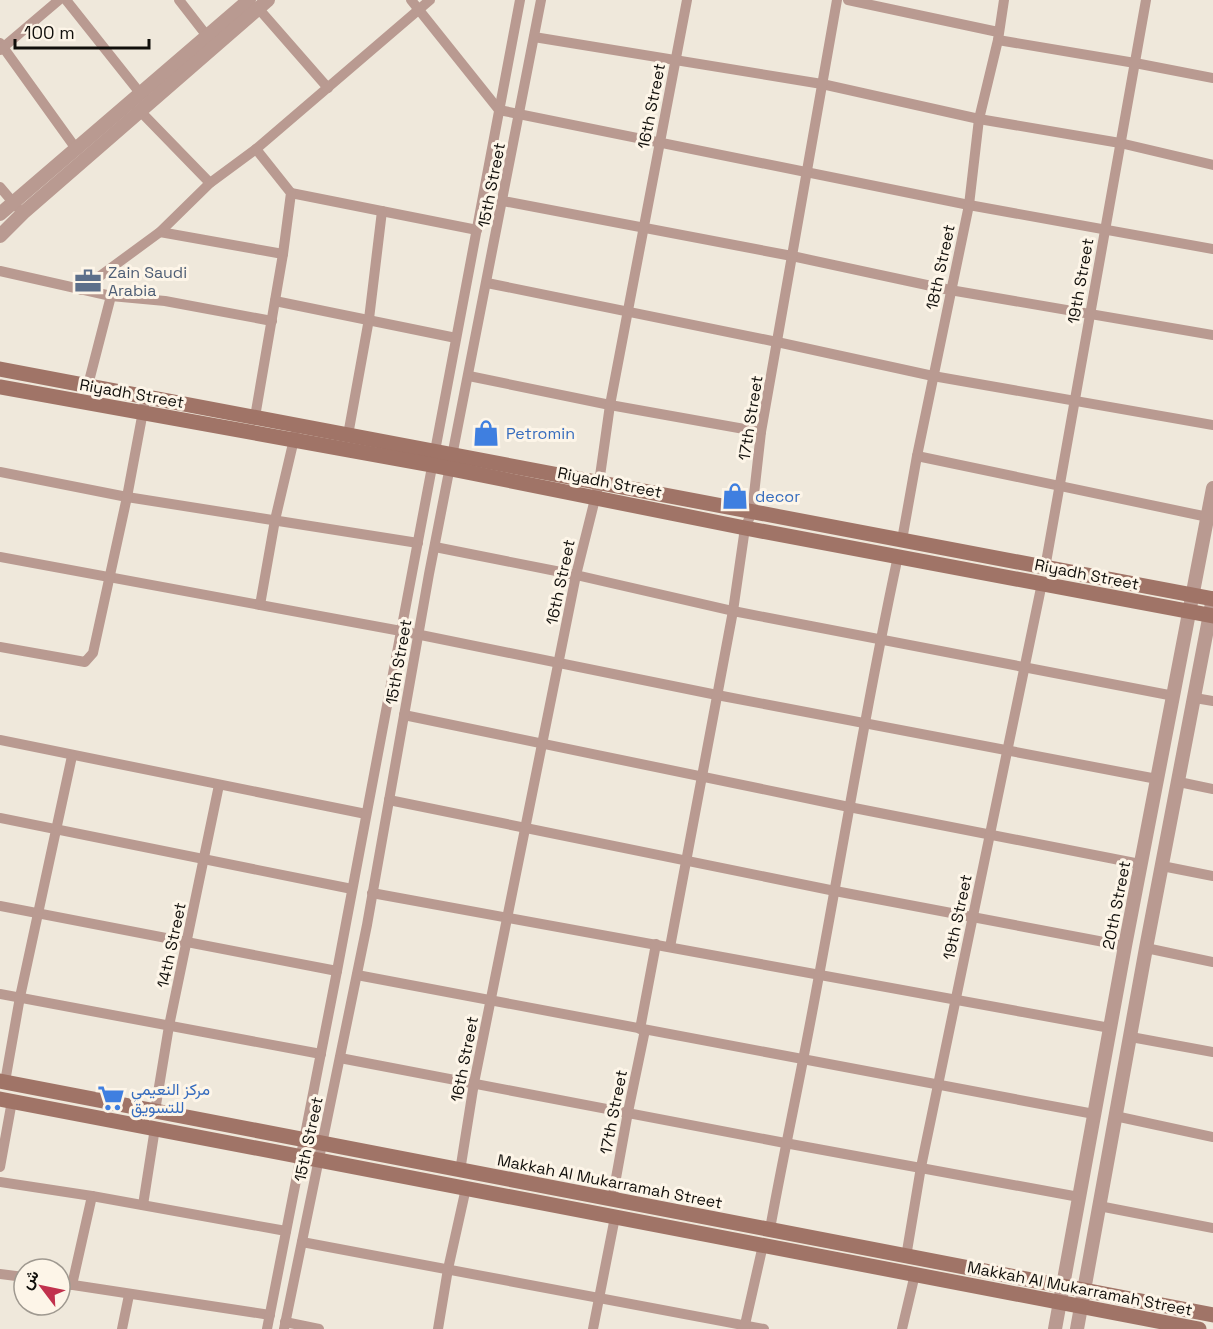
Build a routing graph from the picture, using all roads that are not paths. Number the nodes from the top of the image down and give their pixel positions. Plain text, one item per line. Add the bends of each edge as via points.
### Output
1 (59, 0) edge
2 (66, 0) edge
3 (179, 0) edge
4 (411, 0) edge
5 (430, 0) edge
6 (520, 0) edge
7 (541, 0) edge
8 (687, 0) edge
9 (837, 0) edge
10 (848, 0) edge
11 (1004, 0) edge
12 (1146, 0) edge
13 (258, 3) edge
14 (419, 10) junction
15 (207, 36) junction
16 (998, 36) junction
17 (534, 37) junction
18 (1, 47) edge
19 (675, 60) junction
20 (1135, 63) junction
21 (1213, 78) edge
22 (822, 84) junction
23 (328, 88) junction
24 (141, 93) junction
25 (499, 110) junction
26 (140, 111) junction
27 (520, 114) junction
28 (979, 119) junction
29 (660, 142) junction
30 (1120, 143) junction
31 (256, 149) junction
32 (77, 150) junction
33 (1213, 165) edge
34 (807, 172) junction
35 (210, 183) junction
36 (0, 187) edge
37 (291, 193) junction
38 (503, 201) junction
39 (969, 205) junction
40 (18, 208) junction
41 (382, 211) junction
42 (0, 214) edge
43 (643, 228) junction
44 (1105, 229) junction
45 (477, 231) junction
46 (160, 232) junction
47 (0, 236) edge
48 (1213, 249) edge
49 (283, 254) junction
50 (792, 256) junction
51 (0, 271) edge
52 (487, 283) junction
53 (81, 290) junction
54 (950, 290) junction
55 (111, 296) junction
56 (275, 301) junction
57 (627, 311) junction
58 (1090, 313) junction
59 (369, 319) junction
60 (272, 321) junction
61 (1213, 335) edge
62 (456, 338) junction
63 (777, 342) junction
64 (0, 369) edge
65 (469, 376) junction
66 (933, 376) junction
67 (88, 385) junction
68 (0, 387) edge
69 (146, 395) junction
70 (1074, 401) junction
71 (609, 405) junction
72 (142, 413) junction
73 (255, 417) junction
74 (297, 425) junction
75 (1213, 425) edge
76 (762, 432) junction
77 (348, 435) junction
78 (293, 441) junction
79 (917, 456) junction
80 (434, 458) junction
81 (453, 462) junction
82 (0, 472) edge
83 (599, 483) junction
84 (1059, 486) junction
85 (1213, 488) edge
86 (127, 497) junction
87 (595, 498) junction
88 (752, 512) junction
89 (1208, 517) junction
90 (275, 520) junction
91 (745, 528) junction
92 (902, 540) junction
93 (418, 543) junction
94 (435, 547) junction
95 (898, 556) junction
96 (0, 557) edge
97 (1045, 568) junction
98 (576, 575) junction
99 (108, 578) junction
100 (1041, 584) junction
101 (1193, 596) junction
102 (1213, 598) edge
103 (260, 605) junction
104 (733, 611) junction
105 (1190, 612) junction
106 (1211, 616) edge
107 (401, 631) junction
108 (419, 634) junction
109 (880, 640) junction
110 (0, 647) edge
111 (559, 662) junction
112 (1023, 666) junction
113 (717, 695) junction
114 (1174, 696) junction
115 (1195, 698) junction
116 (1213, 701) edge
117 (404, 715) junction
118 (865, 722) junction
119 (0, 740) edge
120 (543, 743) junction
121 (1006, 750) junction
122 (72, 756) junction
123 (701, 776) junction
124 (1157, 779) junction
125 (1179, 782) junction
126 (219, 785) junction
127 (1213, 789) edge
128 (389, 800) junction
129 (849, 807) junction
130 (366, 814) junction
131 (0, 818) edge
132 (526, 827) junction
133 (56, 828) junction
134 (989, 833) junction
135 (204, 859) junction
136 (685, 861) junction
137 (1140, 864) junction
138 (1162, 866) junction
139 (1213, 876) edge
140 (352, 890) junction
141 (834, 891) junction
142 (372, 893) junction
143 (0, 906) edge
144 (38, 912) junction
145 (972, 916) junction
146 (507, 918) junction
147 (187, 942) junction
148 (656, 944) junction
149 (1125, 946) junction
150 (670, 947) junction
151 (1146, 948) junction
152 (1213, 962) edge
153 (337, 971) junction
154 (357, 975) junction
155 (818, 975) junction
156 (0, 994) edge
157 (20, 997) junction
158 (955, 1000) junction
159 (491, 1001) junction
160 (169, 1026) junction
161 (1110, 1028) junction
162 (642, 1029) junction
163 (1131, 1037) junction
164 (1213, 1052) edge
165 (321, 1054) junction
166 (340, 1058) junction
167 (803, 1060) junction
168 (2, 1082) edge
169 (474, 1083) junction
170 (938, 1085) junction
171 (6, 1100) edge
172 (155, 1111) junction
173 (628, 1112) junction
174 (1094, 1114) junction
175 (1115, 1116) junction
176 (155, 1128) junction
177 (1213, 1137) edge
178 (305, 1140) junction
179 (785, 1143) junction
180 (323, 1144) junction
181 (301, 1157) junction
182 (319, 1160) junction
183 (0, 1167) edge
184 (921, 1167) junction
185 (460, 1171) junction
186 (0, 1182) edge
187 (466, 1188) junction
188 (92, 1196) junction
189 (1079, 1197) junction
190 (612, 1200) junction
191 (142, 1205) junction
192 (1099, 1206) junction
193 (615, 1217) junction
194 (1213, 1228) edge
195 (770, 1229) junction
196 (286, 1231) junction
197 (302, 1242) junction
198 (763, 1245) junction
199 (906, 1257) junction
200 (448, 1269) junction
201 (915, 1274) junction
202 (72, 1285) joint
203 (1062, 1294) junction
204 (129, 1295) junction
205 (1083, 1298) junction
206 (600, 1299) junction
207 (1213, 1315) edge
208 (270, 1316) junction
209 (284, 1326) edge
210 (744, 1327) edge
211 (122, 1329) edge
212 (267, 1329) edge
213 (319, 1329) edge
214 (438, 1329) edge
215 (593, 1329) edge
216 (764, 1329) edge
217 (902, 1329) edge
218 (1055, 1329) edge
219 (1077, 1329) edge
220 (1199, 1329) edge

1 - 18 street
2 - 24 street
3 - 15 street
4 - 14 street
5 - 14 street
6 - 25 street, 15th Street
7 - 17 street, 15th Street
8 - 19 street, 16th Street
9 - 22 street, 17th Street
10 - 16 street
11 - 16 street, 18th Street
12 - 20 street, 19th Street
13 - 15 street
13 - 23 street
13 - 26 street
14 - 23 street
14 - 25 street
15 - 24 street
16 - 20 street
16 - 28 street, 18th Street
17 - 19 street
17 - 27 street, 15th Street
18 - 32 street
19 - 22 street
19 - 29 street, 16th Street
20 - 21 street
20 - 30 street, 19th Street
22 - 28 street
22 - 34 street, 17th Street
23 - 31 street
24 - 32 street
25 - 27 street
25 - 45 street, 15th Street
26 - 35 street
26 - 40 street
27 - 29 street
27 - 38 street, 15th Street
28 - 30 street
28 - 39 street, 18th Street
29 - 34 street
29 - 43 street, 16th Street
30 - 33 street
30 - 44 street, 19th Street
31 - 35 street
31 - 37 street
32 - 40 street
34 - 39 street
34 - 50 street, 17th Street
35 - 46 street
36 - 40 street
37 - 41 street
37 - 49 street
38 - 43 street
38 - 52 street, 15th Street
39 - 44 street
39 - 54 street, 18th Street
40 - 42 street
40 - 47 street
41 - 45 street
41 - 59 street
43 - 50 street
43 - 57 street, 16th Street
44 - 48 street
44 - 58 street, 19th Street
45 - 62 street, 15th Street
46 - 49 street
46 - 53 street
49 - 56 street
50 - 54 street
50 - 63 street, 17th Street
51 - 53 street
52 - 57 street
52 - 65 street, 15th Street
53 - 55 street
54 - 58 street
54 - 66 street, 18th Street
55 - 60 street via 165,301
55 - 67 street
56 - 59 street
56 - 60 street
57 - 63 street
57 - 71 street, 16th Street
58 - 61 street
58 - 70 street, 19th Street
59 - 62 street
59 - 77 street
60 - 73 street
62 - 80 street, 15th Street
63 - 66 street
63 - 76 street, 17th Street
64 - 67 main road, Riyadh Street
65 - 71 street
65 - 81 street, 15th Street
66 - 70 street
66 - 79 street, 18th Street
67 - 69 main road, Riyadh Street
68 - 72 main road, Riyadh Street
69 - 72 street
69 - 73 main road, Riyadh Street
70 - 75 street
70 - 84 street, 19th Street
71 - 76 street
71 - 83 street, 16th Street
72 - 78 main road, Riyadh Street
72 - 86 street
73 - 74 main road, Riyadh Street
74 - 77 main road, Riyadh Street
74 - 78 street
76 - 88 street, 17th Street
77 - 80 main road, Riyadh Street
78 - 80 main road, Riyadh Street
78 - 90 street
79 - 84 street
79 - 92 street, 18th Street
80 - 81 main road, Riyadh Street
80 - 93 street, 15th Street
81 - 83 main road, Riyadh Street
81 - 87 main road, Riyadh Street
81 - 94 street, 15th Street
82 - 86 street
83 - 87 street, 16th Street
83 - 88 main road, Riyadh Street
84 - 89 street
84 - 97 street, 19th Street
85 - 89 street, 20th Street
86 - 90 street
86 - 99 street
87 - 91 main road, Riyadh Street
87 - 98 street, 16th Street
88 - 91 street, 17th Street
88 - 92 main road, Riyadh Street
89 - 101 street, 20th Street
90 - 93 street
90 - 103 street
91 - 95 main road, Riyadh Street
91 - 104 street, 17th Street
92 - 97 main road, Riyadh Street
93 - 107 street, 15th Street
94 - 98 street
94 - 108 street, 15th Street
95 - 100 main road, Riyadh Street
95 - 109 street
96 - 99 street
97 - 101 main road, Riyadh Street
98 - 104 street
98 - 111 street, 16th Street
99 - 103 street
99 - 110 street via 93,653 85,662
100 - 105 main road, Riyadh Street
100 - 112 street, 19th Street
101 - 102 main road, Riyadh Street
101 - 105 street, 20th Street
102 - 106 street
103 - 107 street
104 - 109 street
104 - 113 street, 17th Street
105 - 106 main road, Riyadh Street
105 - 114 street, 20th Street
106 - 115 street
107 - 108 street
107 - 130 street, 15th Street
108 - 111 street
108 - 117 street, 15th Street
109 - 112 street
109 - 118 street
111 - 113 street
111 - 120 street, 16th Street
112 - 114 street
112 - 121 street, 19th Street
113 - 118 street
113 - 123 street, 17th Street
114 - 124 street, 20th Street
115 - 116 street
115 - 125 street
117 - 120 street
117 - 128 street, 15th Street
118 - 121 street
118 - 129 street
119 - 122 street
120 - 123 street
120 - 132 street, 16th Street
121 - 124 street
121 - 134 street, 19th Street
122 - 126 street
122 - 133 street
123 - 129 street
123 - 136 street, 17th Street
124 - 137 street, 20th Street
125 - 127 street
125 - 138 street
126 - 130 street
126 - 135 street, 14th Street
128 - 132 street
128 - 142 street, 15th Street
129 - 134 street
129 - 141 street
130 - 140 street, 15th Street
131 - 133 street
132 - 136 street
132 - 146 street, 16th Street
133 - 135 street
133 - 144 street
134 - 137 street
134 - 145 street, 19th Street
135 - 140 street
135 - 147 street, 14th Street
136 - 141 street
136 - 150 street, 17th Street
137 - 149 street, 20th Street
138 - 139 street
138 - 151 street
140 - 153 street, 15th Street
141 - 145 street
141 - 155 street
142 - 146 street
142 - 154 street, 15th Street
143 - 144 street
144 - 147 street
144 - 157 street
145 - 149 street
145 - 158 street, 19th Street
146 - 148 street
146 - 159 street, 16th Street
147 - 153 street
147 - 160 street, 14th Street
148 - 150 street
148 - 162 street, 17th Street
149 - 161 street, 20th Street
150 - 155 street
151 - 152 street
151 - 163 street
153 - 165 street, 15th Street
154 - 159 street
154 - 166 street, 15th Street
155 - 158 street
155 - 167 street
156 - 157 street
157 - 160 street
157 - 168 street
158 - 161 street
158 - 170 street, 19th Street
159 - 162 street
159 - 169 street, 16th Street
160 - 165 street
160 - 172 street, 14th Street
161 - 174 street, 20th Street
162 - 167 street
162 - 173 street, 17th Street
163 - 164 street
163 - 175 street
165 - 178 street, 15th Street
166 - 169 street
166 - 180 street, 15th Street
167 - 170 street
167 - 179 street
168 - 172 main road, Makkah Al Mukarramah Street
169 - 173 street
169 - 185 street, 16th Street
170 - 174 street
170 - 184 street, 19th Street
171 - 176 main road, Makkah Al Mukarramah Street
171 - 183 street
172 - 178 main road, Makkah Al Mukarramah Street
173 - 179 street
173 - 190 street, 17th Street
174 - 189 street, 20th Street
175 - 177 street
175 - 192 street
176 - 181 main road, Makkah Al Mukarramah Street
176 - 191 street
178 - 180 main road, Makkah Al Mukarramah Street
178 - 181 street, 15th Street
179 - 184 street
179 - 195 street
180 - 182 street, 15th Street
180 - 185 main road, Makkah Al Mukarramah Street
181 - 182 main road, Makkah Al Mukarramah Street
181 - 196 street, 15th Street
182 - 187 main road, Makkah Al Mukarramah Street
182 - 197 street, 15th Street
184 - 189 street
184 - 199 street, 19th Street
185 - 190 main road, Makkah Al Mukarramah Street
186 - 188 street
187 - 193 main road, Makkah Al Mukarramah Street
187 - 200 street
188 - 191 street
188 - 202 street
189 - 203 street, 20th Street
190 - 195 main road, Makkah Al Mukarramah Street
191 - 196 street
192 - 194 street
192 - 205 street
193 - 198 main road, Makkah Al Mukarramah Street
193 - 206 street
195 - 199 main road, Makkah Al Mukarramah Street
196 - 208 street, 15th Street
197 - 200 street
197 - 209 street, 15th Street
198 - 201 main road, Makkah Al Mukarramah Street
198 - 210 street
199 - 203 main road, Makkah Al Mukarramah Street
200 - 206 street
200 - 214 street
201 - 203 main road, Makkah Al Mukarramah Street
201 - 217 street
202 - 204 street
203 - 205 main road, Makkah Al Mukarramah Street
203 - 218 street, 20th Street
204 - 208 street
204 - 211 street
205 - 207 main road, Makkah Al Mukarramah Street
205 - 219 street
205 - 220 main road, Makkah Al Mukarramah Street
206 - 210 street
206 - 215 street
208 - 212 street, 15th Street
209 - 213 street
210 - 216 street

